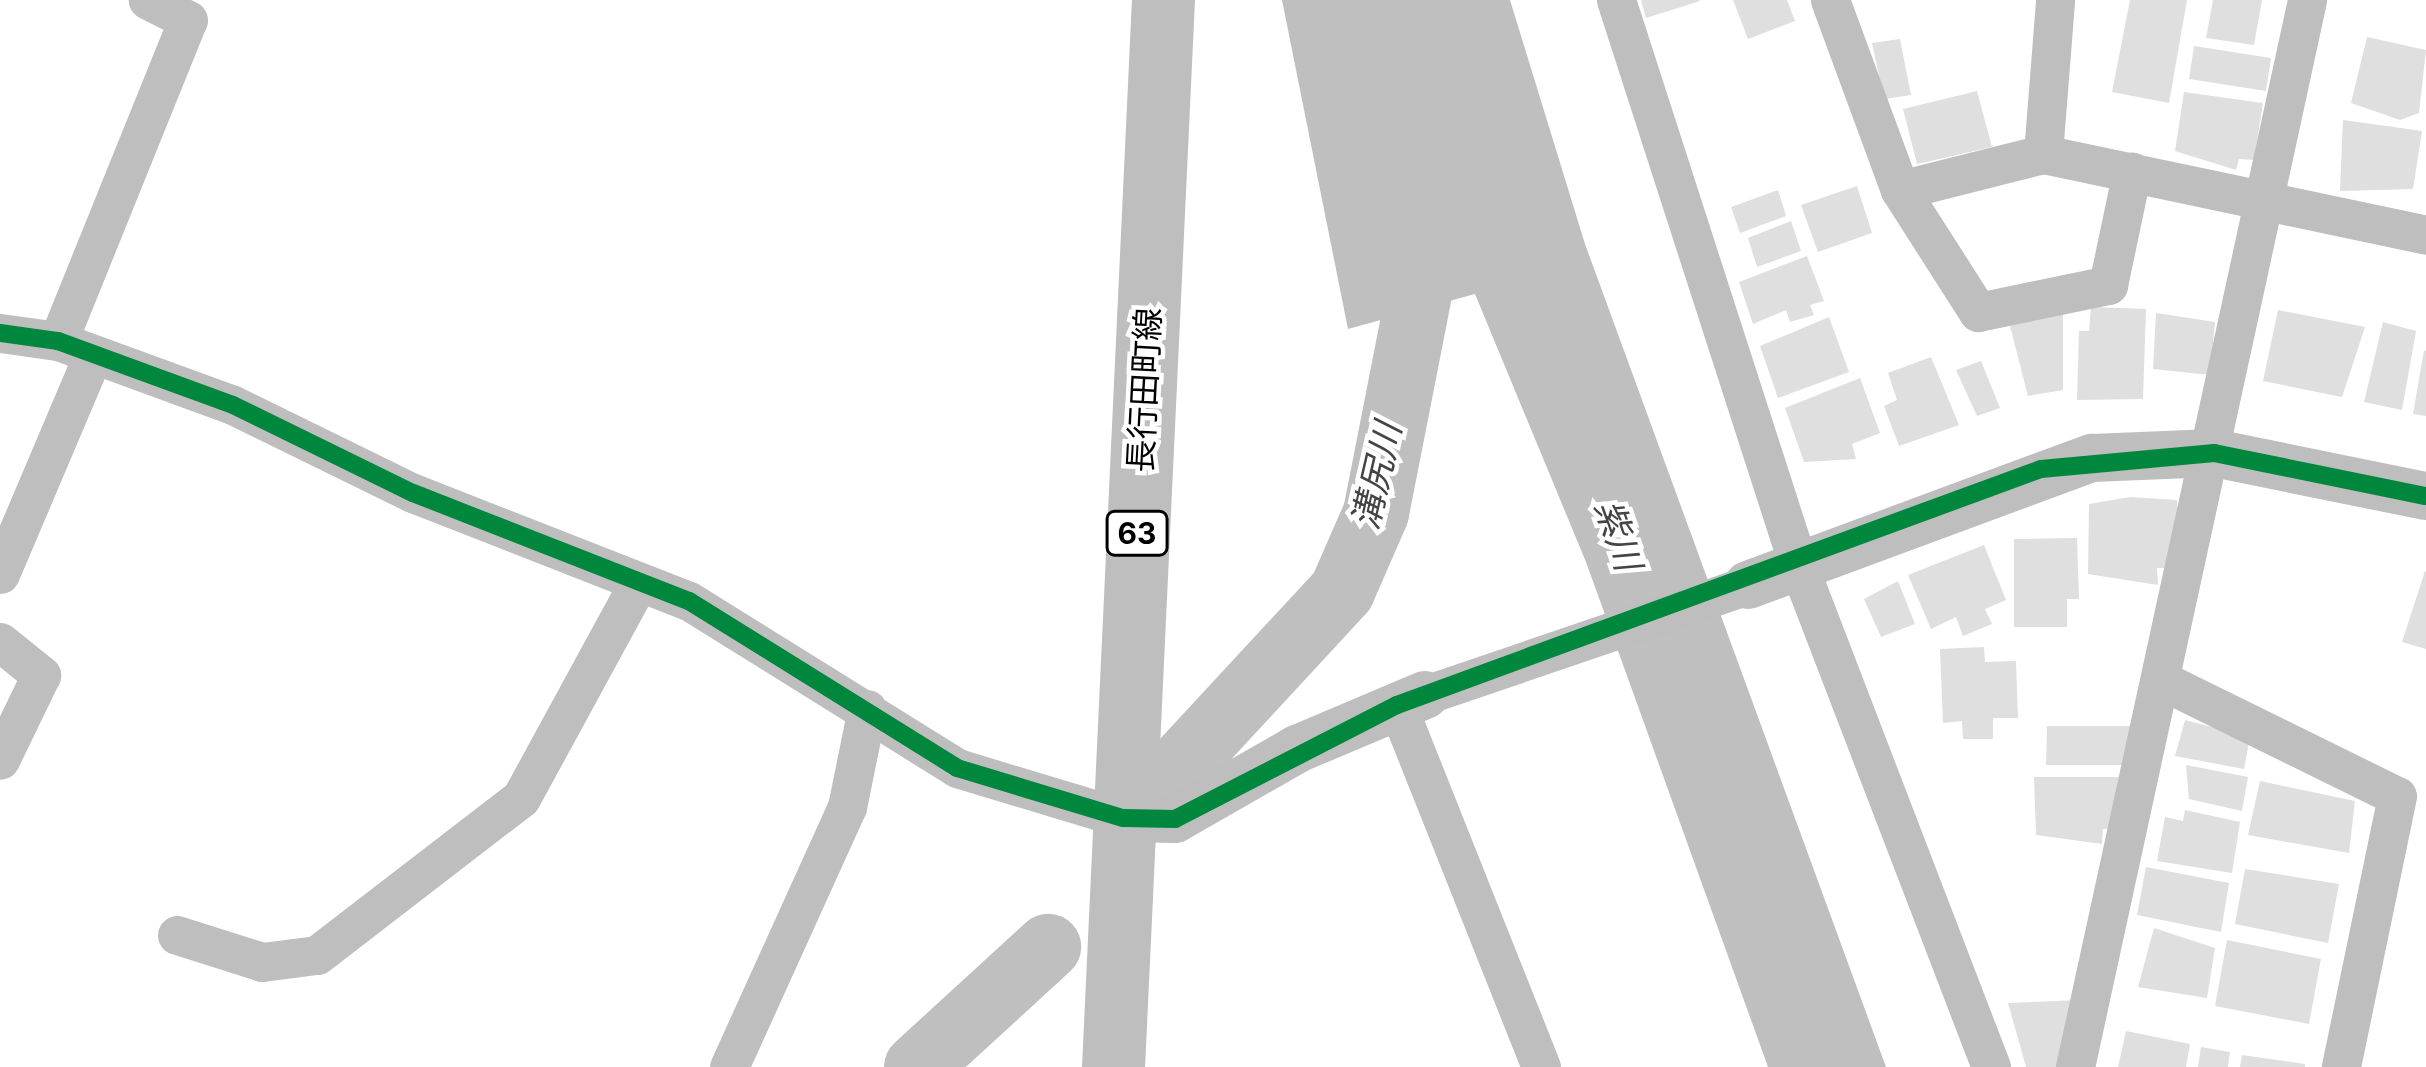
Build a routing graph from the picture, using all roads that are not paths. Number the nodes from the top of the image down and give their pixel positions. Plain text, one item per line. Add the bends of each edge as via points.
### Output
1 (148, 0) edge
2 (1163, 0) edge
3 (1616, 0) edge
4 (1830, 0) edge
5 (2055, 0) edge
6 (2307, 0) edge
7 (2043, 154) junction
8 (2132, 171) junction
9 (1900, 190) junction
10 (2266, 201) junction
11 (2426, 235) edge
12 (0, 333) edge
13 (75, 348) junction
14 (2214, 453) junction
15 (2426, 496) edge
16 (1799, 566) junction
17 (0, 574) edge
18 (639, 581) junction
19 (1748, 585) joint
20 (0, 642) edge
21 (2167, 683) junction
22 (1411, 700) junction
23 (866, 709) junction
24 (0, 760) edge
25 (2412, 799) edge
26 (1124, 818) junction
27 (177, 935) dead end
28 (729, 1067) edge
29 (1113, 1067) edge
30 (1540, 1067) edge
31 (1991, 1067) edge
32 (2074, 1067) edge
33 (2341, 1067) edge

1 - 13 street via 188,20
2 - 26 main road, 長行田町線 / 63
3 - 16 street
4 - 9 street
5 - 7 street
6 - 10 street
7 - 8 street
7 - 9 street
8 - 9 street via 2108,285 1978,312
8 - 10 street
10 - 11 street
10 - 14 street
12 - 13 street
13 - 17 street
13 - 18 street
14 - 15 street
14 - 16 street via 2041,470
14 - 21 street
16 - 19 street
16 - 31 street
18 - 23 street
18 - 27 street via 521,798 335,940 262,962
19 - 22 street
20 - 24 street via 41,674
21 - 25 street
21 - 32 street
22 - 26 street via 1175,818
22 - 30 street
23 - 26 street via 957,768
23 - 28 street via 848,806
25 - 33 street
26 - 29 main road, 長行田町線 / 63

